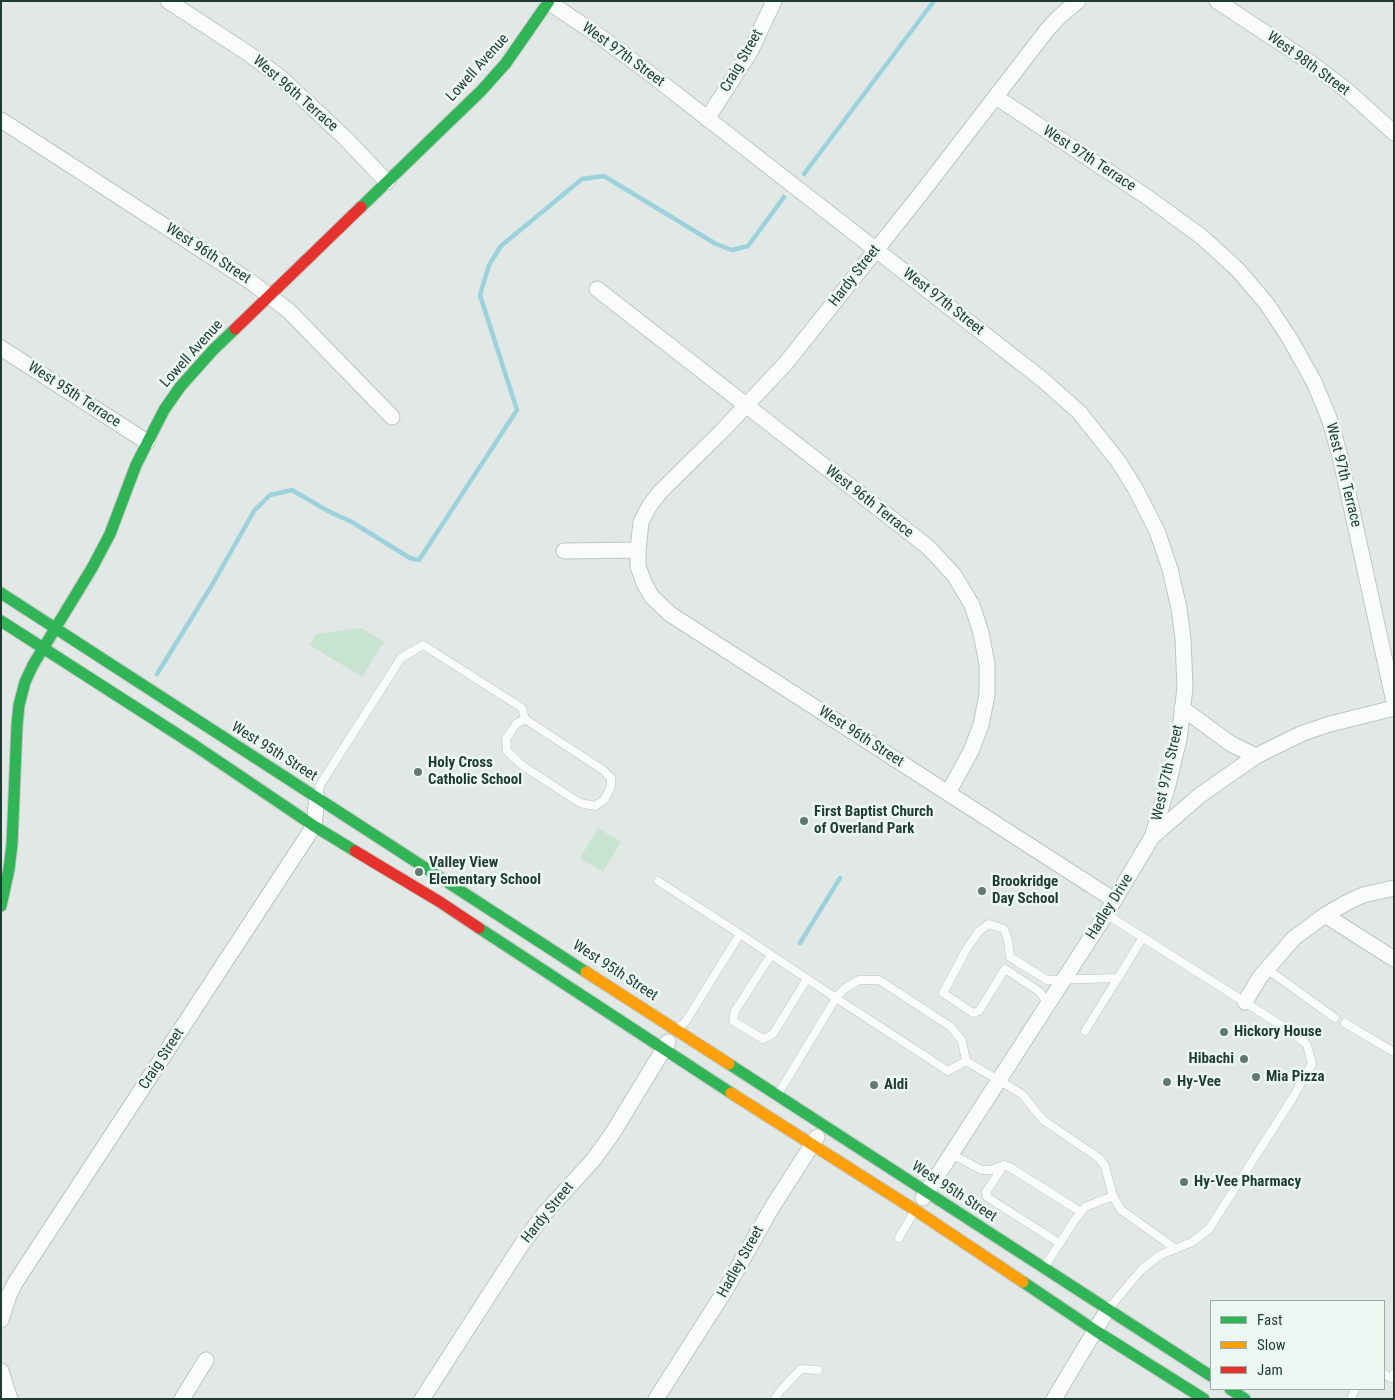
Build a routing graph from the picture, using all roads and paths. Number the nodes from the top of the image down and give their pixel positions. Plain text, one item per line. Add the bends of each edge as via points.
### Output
1 (168, 1) edge
2 (774, 1) edge
3 (1078, 1) edge
4 (1217, 1) edge
5 (548, 2) edge
6 (996, 97) junction
7 (707, 119) junction
8 (1, 120) edge
9 (1394, 133) edge
10 (387, 182) junction
11 (876, 250) junction
12 (596, 289) dead end
13 (269, 295) junction
14 (1, 348) edge
15 (746, 406) junction
16 (392, 417) dead end
17 (146, 442) junction
18 (638, 550) junction
19 (564, 551) dead end
20 (1, 593) edge
21 (1, 621) edge
22 (56, 628) junction
23 (43, 648) junction
24 (1394, 702) edge
25 (1182, 708) junction
26 (1394, 708) edge
27 (525, 719) junction
28 (227, 740) junction
29 (1256, 756) junction
30 (215, 760) junction
31 (948, 793) junction
32 (8, 794) edge
33 (317, 797) junction
34 (314, 826) junction
35 (1152, 837) junction
36 (658, 881) dead end
37 (1394, 888) edge
38 (1114, 900) junction
39 (1, 906) edge
40 (1106, 914) junction
41 (1326, 915) junction
42 (740, 934) junction
43 (1143, 937) junction
44 (770, 955) junction
45 (1394, 959) edge
46 (1267, 969) junction
47 (1118, 978) junction
48 (807, 979) junction
49 (1064, 980) junction
50 (836, 998) junction
51 (1245, 1002) junction
52 (1048, 1004) junction
53 (1335, 1018) dead end
54 (1346, 1023) dead end
55 (676, 1029) junction
56 (1085, 1031) dead end
57 (663, 1050) junction
58 (1394, 1052) edge
59 (966, 1061) junction
60 (998, 1081) junction
61 (772, 1105) junction
62 (825, 1126) junction
63 (812, 1145) junction
64 (952, 1154) junction
65 (1004, 1165) junction
66 (927, 1192) junction
67 (1113, 1196) junction
68 (915, 1210) junction
69 (1081, 1212) junction
70 (899, 1238) dead end
71 (1059, 1243) junction
72 (1176, 1248) junction
73 (1044, 1268) junction
74 (1108, 1309) junction
75 (1, 1320) edge
76 (1096, 1331) junction
77 (206, 1360) dead end
78 (818, 1370) dead end
79 (1, 1371) edge
80 (1210, 1376) edge
81 (1191, 1381) junction
82 (1232, 1390) edge
83 (10, 1399) edge
84 (182, 1399) edge
85 (422, 1399) edge
86 (656, 1399) edge
87 (776, 1399) edge
88 (1054, 1399) edge
89 (1204, 1399) edge
90 (1245, 1399) edge

1 - 10 street, West 96th Terrace via 281,78
2 - 7 street, Craig Street via 741,67
3 - 6 street, Hardy Street via 1047,30
4 - 9 street, West 98th Street via 1311,63
5 - 7 street, West 97th Street via 609,43
5 - 10 main road, Lowell Avenue via 506,63 481,91
6 - 11 street, Hardy Street
6 - 24 street, West 97th Terrace via 1148,197 1202,237 1267,304 1314,382 1329,418
7 - 11 street, West 97th Street
8 - 13 street, West 96th Street
10 - 13 main road, Lowell Avenue
11 - 15 street, Hardy Street via 786,363
11 - 25 street, West 97th Street via 1043,380 1078,412 1118,461 1156,531 1170,569 1183,639 1185,688
12 - 15 street, West 96th Terrace
13 - 16 street, West 96th Street via 289,311
13 - 17 main road, Lowell Avenue via 180,387
14 - 17 street, West 95th Terrace
15 - 18 street, Hardy Street via 650,505 641,522
15 - 31 street, West 96th Terrace via 928,547 954,575 972,605 982,633 987,695 981,726
17 - 22 main road, Lowell Avenue via 110,534
18 - 19 street
18 - 31 street, West 96th Street via 638,566 644,583 652,597 670,614
20 - 22 main road, West 95th Street
21 - 23 main road, West 95th Street
22 - 23 main road, Lowell Avenue
22 - 28 main road, West 95th Street
23 - 30 main road, West 95th Street
23 - 32 main road, Lowell Avenue via 25,682 19,705
25 - 29 street, West 97th Street via 1231,744
25 - 35 street, West 97th Street via 1179,739
26 - 29 street, Hadley Drive via 1304,733
27 - 27 lane via 516,724 506,739 507,751 523,766 580,802 595,806 604,800 612,787 603,770
27 - 33 lane via 522,708 423,645 401,658 320,785
28 - 30 main road
28 - 33 main road, West 95th Street
29 - 35 street, Hadley Drive via 1199,796
30 - 34 main road, West 95th Street
31 - 38 street, West 96th Street
32 - 39 main road, Lowell Avenue via 9,869
33 - 34 street, Craig Street
33 - 55 main road, West 95th Street
34 - 57 main road, West 95th Street via 440,902
34 - 75 street, Craig Street via 14,1283
35 - 38 street, Hadley Drive
36 - 42 lane
37 - 41 street via 1363,895
38 - 40 street, Hadley Drive
40 - 43 lane
40 - 49 street, Hadley Drive
41 - 45 street
41 - 46 street via 1294,938
42 - 44 lane
42 - 55 lane via 686,1021
43 - 47 lane
43 - 51 lane
44 - 48 lane
44 - 48 lane via 733,1021 764,1039 774,1034
46 - 51 street
46 - 53 lane
47 - 49 lane
47 - 56 lane
48 - 50 lane
49 - 52 street, Hadley Drive
49 - 52 lane via 1047,980 1010,957 1004,929 989,924 974,938 943,993 973,1013 979,1011 1005,969 1040,992
50 - 59 lane via 948,1072
50 - 59 lane via 859,980 879,980 951,1028 962,1041
50 - 61 lane
51 - 72 lane via 1307,1045 1312,1064 1209,1229 1192,1242
52 - 60 street, Hadley Drive
54 - 58 lane
55 - 57 street, Hardy Street
55 - 61 main road, West 95th Street
57 - 61 main road, West 95th Street
57 - 85 street, Hardy Street via 612,1134 522,1244
59 - 60 lane
60 - 64 street, Hadley Drive
60 - 67 lane via 1022,1094 1043,1120 1099,1158 1105,1166
61 - 62 main road, West 95th Street
61 - 63 main road, West 95th Street
62 - 63 street, Hadley Street
62 - 66 main road, West 95th Street
63 - 68 main road, West 95th Street
63 - 86 street, Hadley Street via 771,1209 726,1290
64 - 65 lane via 982,1170
64 - 66 street, Hadley Drive
65 - 69 lane
65 - 71 lane via 986,1192 987,1197
66 - 68 street, Hadley Drive
66 - 73 main road, West 95th Street
67 - 69 lane via 1085,1207
67 - 72 lane via 1121,1210
68 - 70 lane
68 - 76 main road, West 95th Street
69 - 71 lane
71 - 73 lane
72 - 74 lane via 1142,1269
73 - 74 main road, West 95th Street
74 - 76 street
74 - 81 main road, West 95th Street
76 - 81 main road, West 95th Street
76 - 88 street
77 - 84 street
78 - 87 lane via 800,1369
79 - 83 street
80 - 81 main road, West 95th Street
81 - 89 main road, West 95th Street
82 - 90 main road

